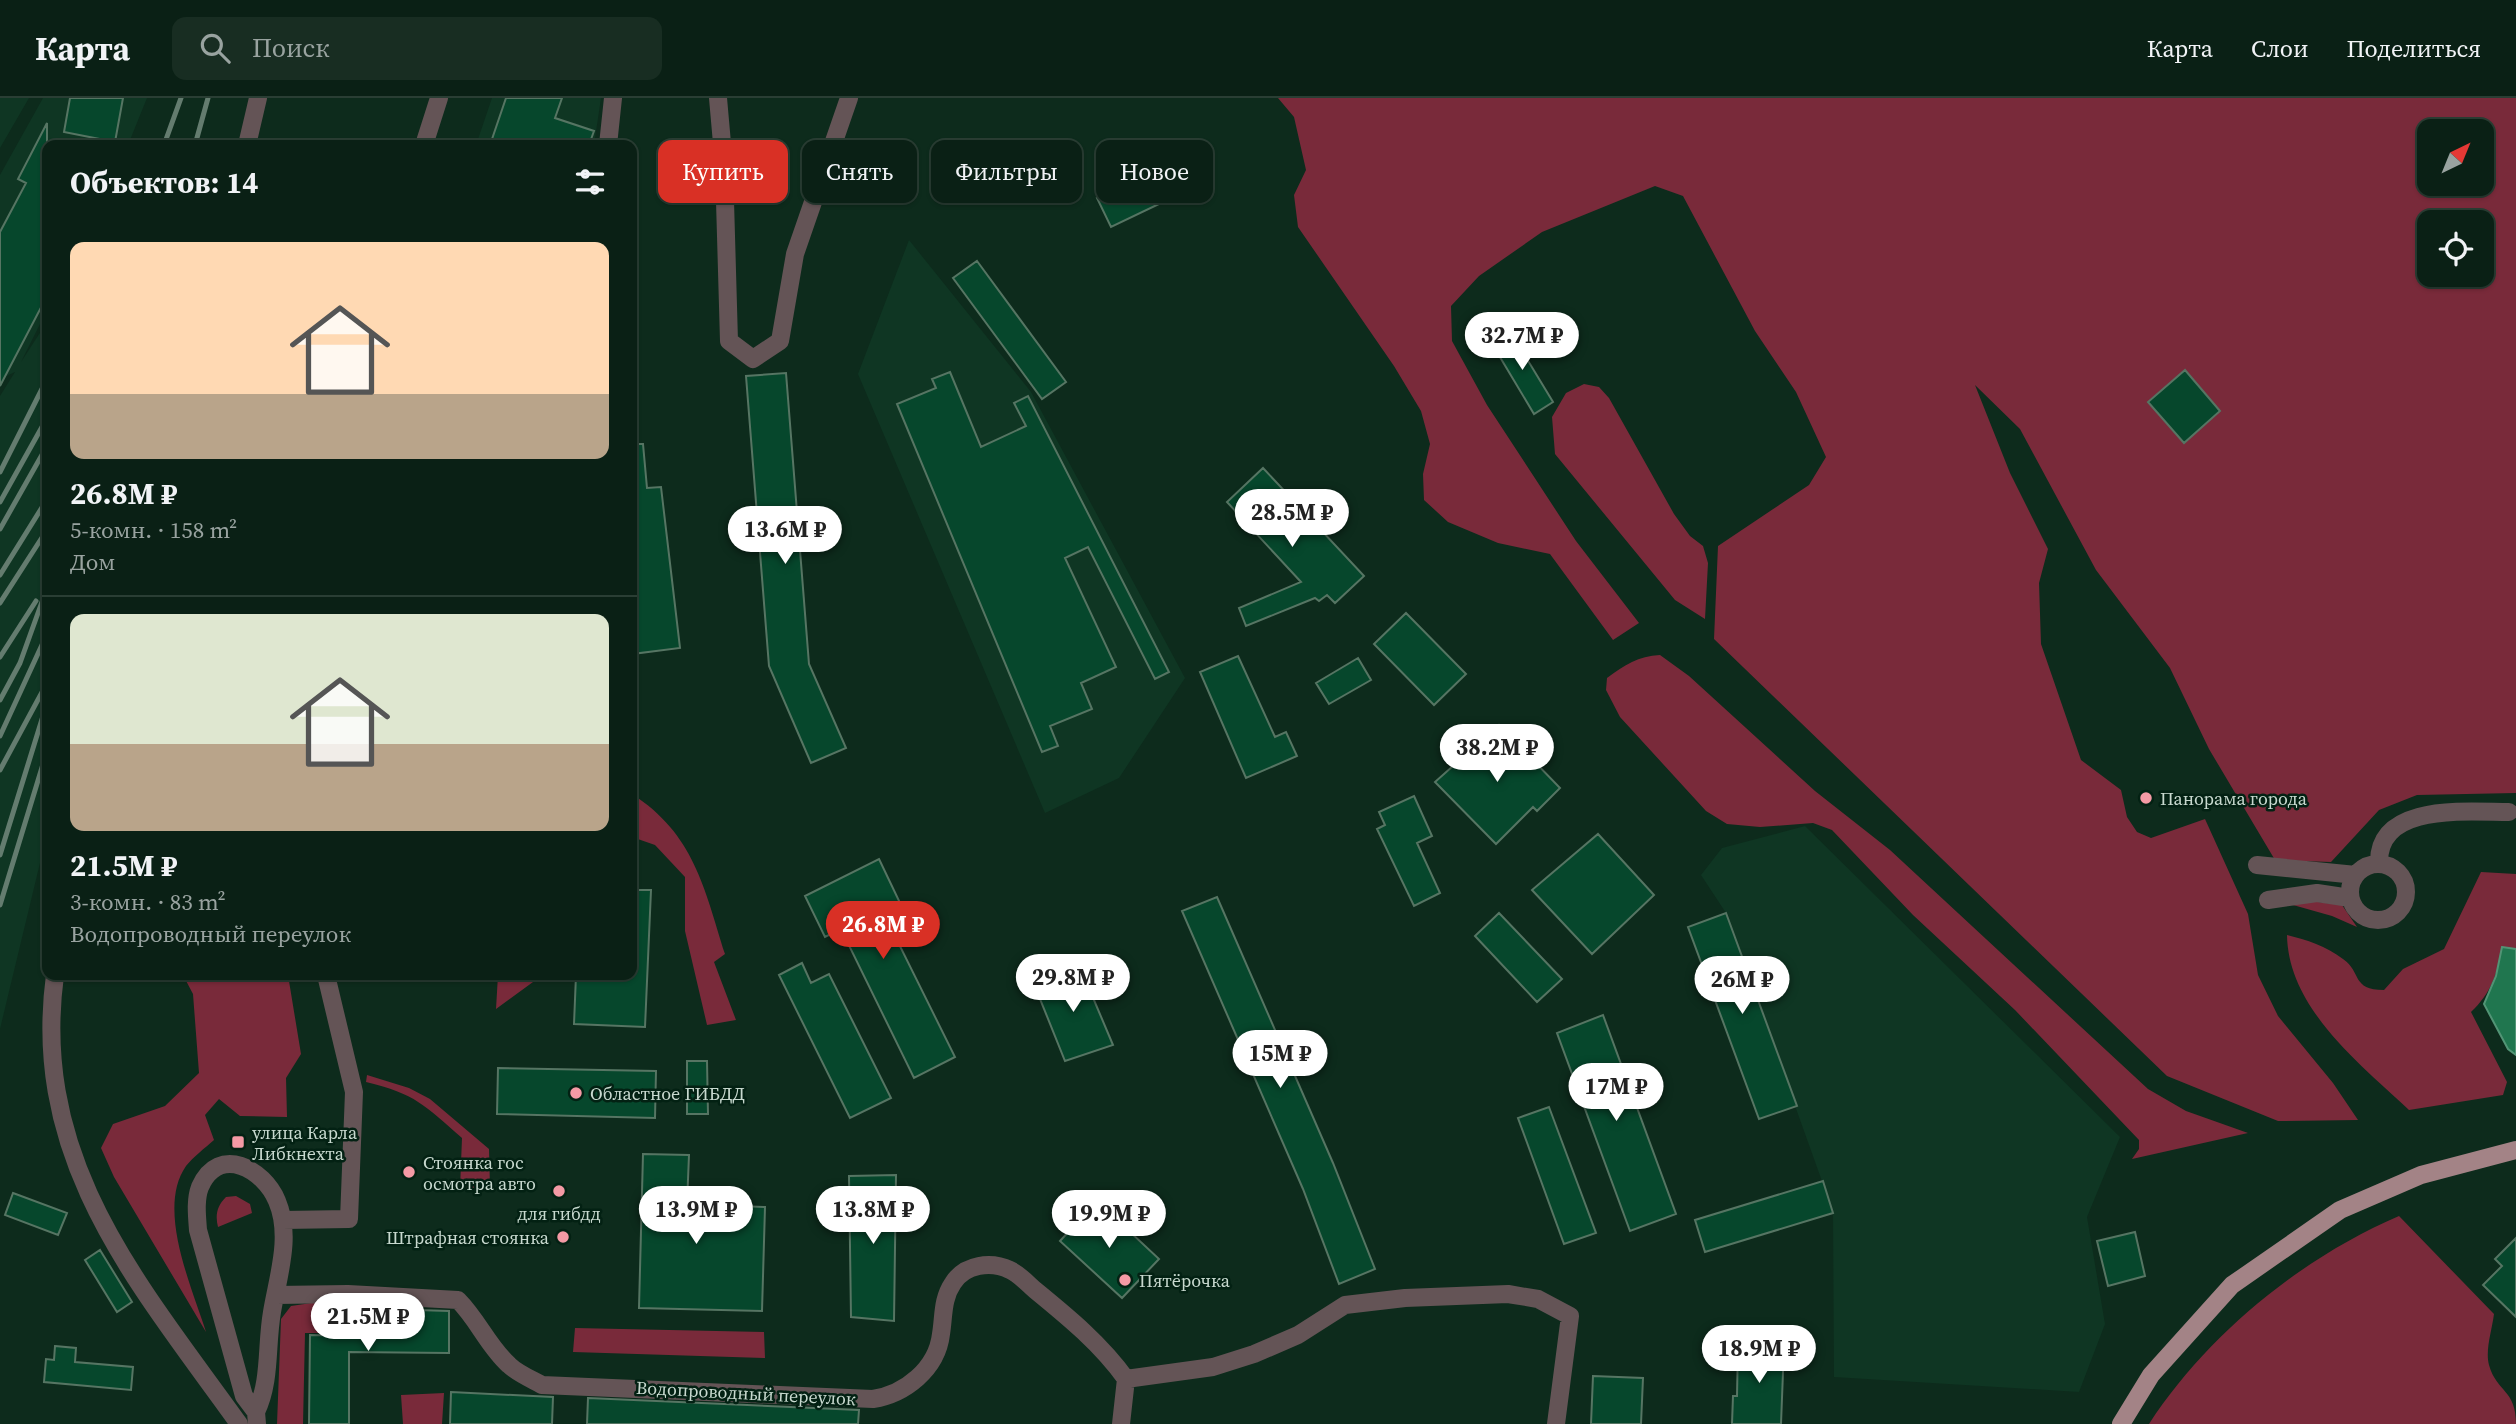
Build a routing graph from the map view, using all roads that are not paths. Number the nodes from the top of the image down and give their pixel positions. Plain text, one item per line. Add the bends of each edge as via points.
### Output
1 (258, 98) edge
2 (439, 98) edge
3 (613, 98) edge
4 (718, 98) edge
5 (849, 98) edge
6 (248, 140) edge
7 (426, 140) edge
8 (609, 140) edge
9 (2509, 812) dead end
10 (2379, 864) junction
11 (2257, 865) dead end
12 (2356, 875) junction
13 (2350, 898) junction
14 (2268, 900) dead end
15 (54, 980) edge
16 (327, 980) edge
17 (2516, 1150) edge
18 (283, 1220) junction
19 (276, 1295) junction
20 (1126, 1379) junction
21 (256, 1418) edge
22 (239, 1424) edge
23 (1121, 1424) edge
24 (1556, 1424) edge
25 (2120, 1424) edge

1 - 6 street
2 - 7 street
3 - 8 street
4 - 5 street via 729,341 753,359 780,341 795,254
9 - 10 street via 2416,815 2387,837
10 - 12 street
10 - 13 street via 2399,872 2405,881 2407,892 2399,912 2390,919 2368,919 2358,913
11 - 12 street
12 - 13 street
13 - 14 street via 2317,894
15 - 22 street via 51,1054 58,1109 75,1168 153,1304
16 - 18 street via 354,1092 349,1219
17 - 25 main road via 2421,1175 2340,1210 2232,1285 2151,1375
18 - 19 street
18 - 21 street via 268,1184 243,1165 221,1167 200,1187 198,1230 206,1266 244,1395
19 - 20 street, Водопроводный переулок via 458,1300 510,1367 542,1385 873,1399 902,1390 930,1364 953,1282 972,1267 988,1263 1012,1270 1058,1308 1108,1354
19 - 21 street via 265,1394
20 - 23 street
20 - 24 street via 1213,1367 1254,1354 1298,1335 1345,1305 1508,1294 1538,1299 1570,1316

